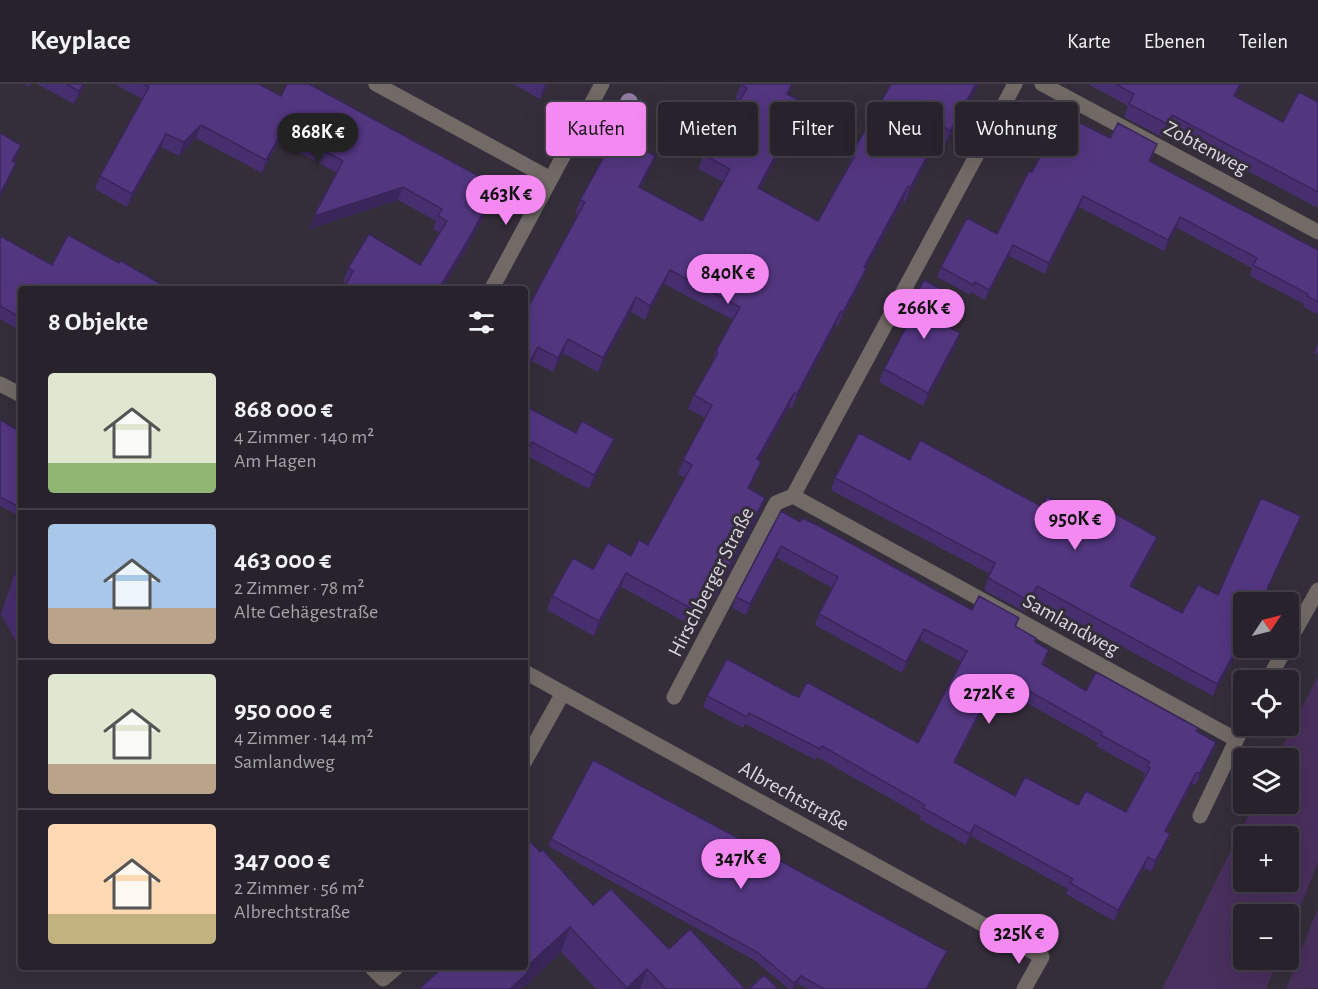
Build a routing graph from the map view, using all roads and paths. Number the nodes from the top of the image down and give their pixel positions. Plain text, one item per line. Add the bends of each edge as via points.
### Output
1 (376, 84) edge
2 (602, 84) edge
3 (1016, 84) edge
4 (1042, 84) edge
5 (551, 179) junction
6 (1318, 232) edge
7 (493, 286) edge
8 (0, 384) edge
9 (18, 393) edge
10 (793, 496) junction
11 (1318, 590) edge
12 (1299, 624) edge
13 (528, 674) edge
14 (563, 693) junction
15 (674, 697) dead end
16 (1237, 736) edge
17 (1235, 739) junction
18 (528, 756) edge
19 (1200, 816) dead end
20 (374, 970) edge
21 (394, 970) edge
22 (1024, 989) edge

1 - 5 street via 431,106
2 - 5 street
3 - 10 street, Hirschberger Straße via 1003,96
4 - 6 street, Zobtenweg
5 - 7 street
8 - 9 street
10 - 15 street, Hirschberger Straße via 776,503
10 - 17 street, Samlandweg
11 - 12 street
13 - 14 street, Albrechtstraße
14 - 18 street
14 - 22 street, Albrechtstraße via 1042,957
16 - 17 street
17 - 19 street
20 - 21 street via 383,979

